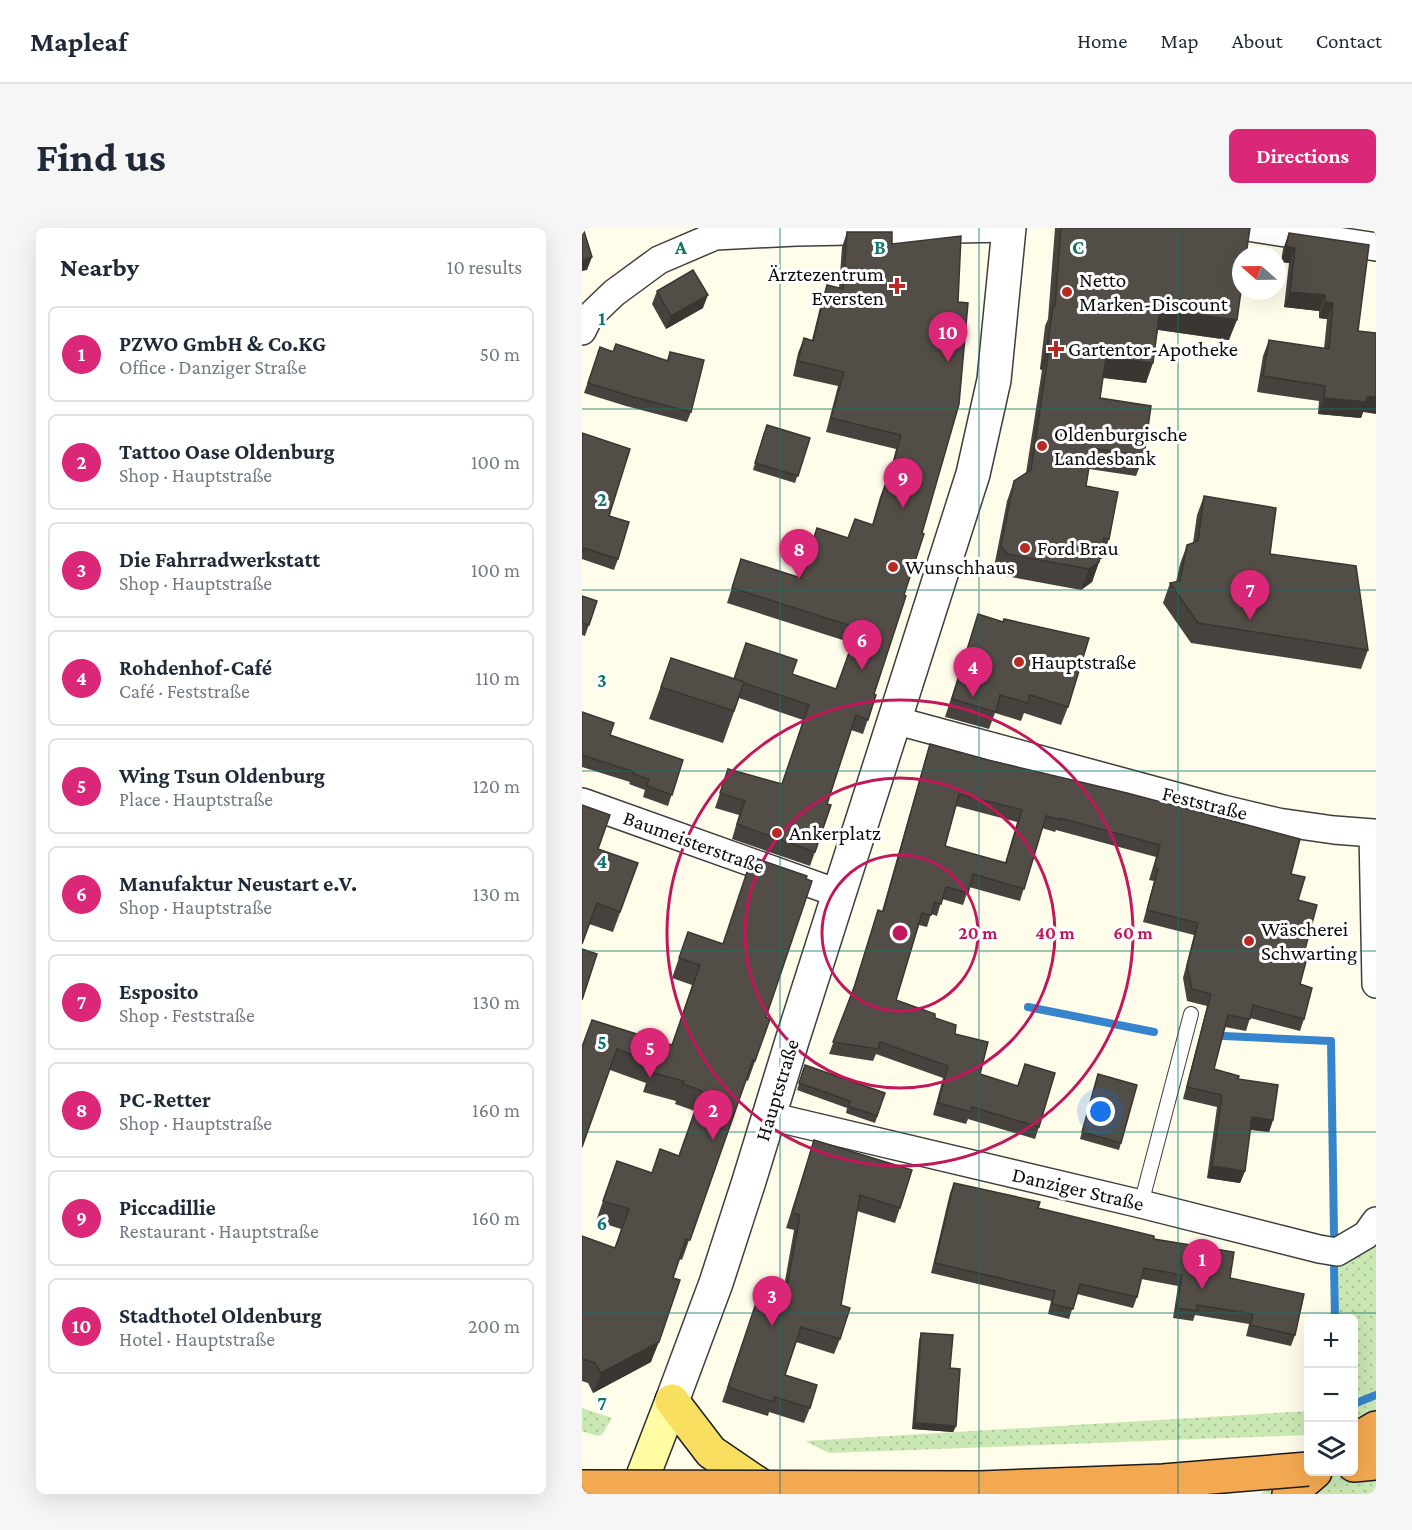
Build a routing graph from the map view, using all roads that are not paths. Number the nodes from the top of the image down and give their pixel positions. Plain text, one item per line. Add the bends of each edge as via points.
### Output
1 (1008, 228) edge
2 (1253, 228) edge
3 (1376, 248) edge
4 (582, 331) edge
5 (894, 720) junction
6 (582, 802) edge
7 (840, 894) junction
8 (1376, 984) edge
9 (1191, 1014) dead end
10 (769, 1116) junction
11 (1142, 1204) junction
12 (1376, 1221) edge
13 (672, 1401) junction
14 (1376, 1428) edge
15 (1358, 1438) edge
16 (1376, 1463) edge
17 (1358, 1465) edge
18 (1304, 1469) edge
19 (1310, 1476) edge
20 (582, 1486) edge
21 (636, 1494) edge
22 (772, 1494) edge
23 (1290, 1494) edge

1 - 4 street via 715,236 659,260 589,316
1 - 5 street, Hauptstraße via 988,413 973,474
2 - 3 street
5 - 7 street, Hauptstraße
5 - 8 street, Feststraße via 1222,809 1278,822 1373,833
6 - 7 street, Baumeisterstraße
7 - 10 street, Hauptstraße
9 - 11 lane
10 - 11 street, Danziger Straße
10 - 13 street, Hauptstraße
11 - 12 street, Danziger Straße via 1337,1252 1366,1235
13 - 21 main road, Hauptstraße
13 - 22 main road via 711,1452
14 - 15 highway
16 - 17 highway
18 - 20 highway, bridge via 980,1488
19 - 23 highway

